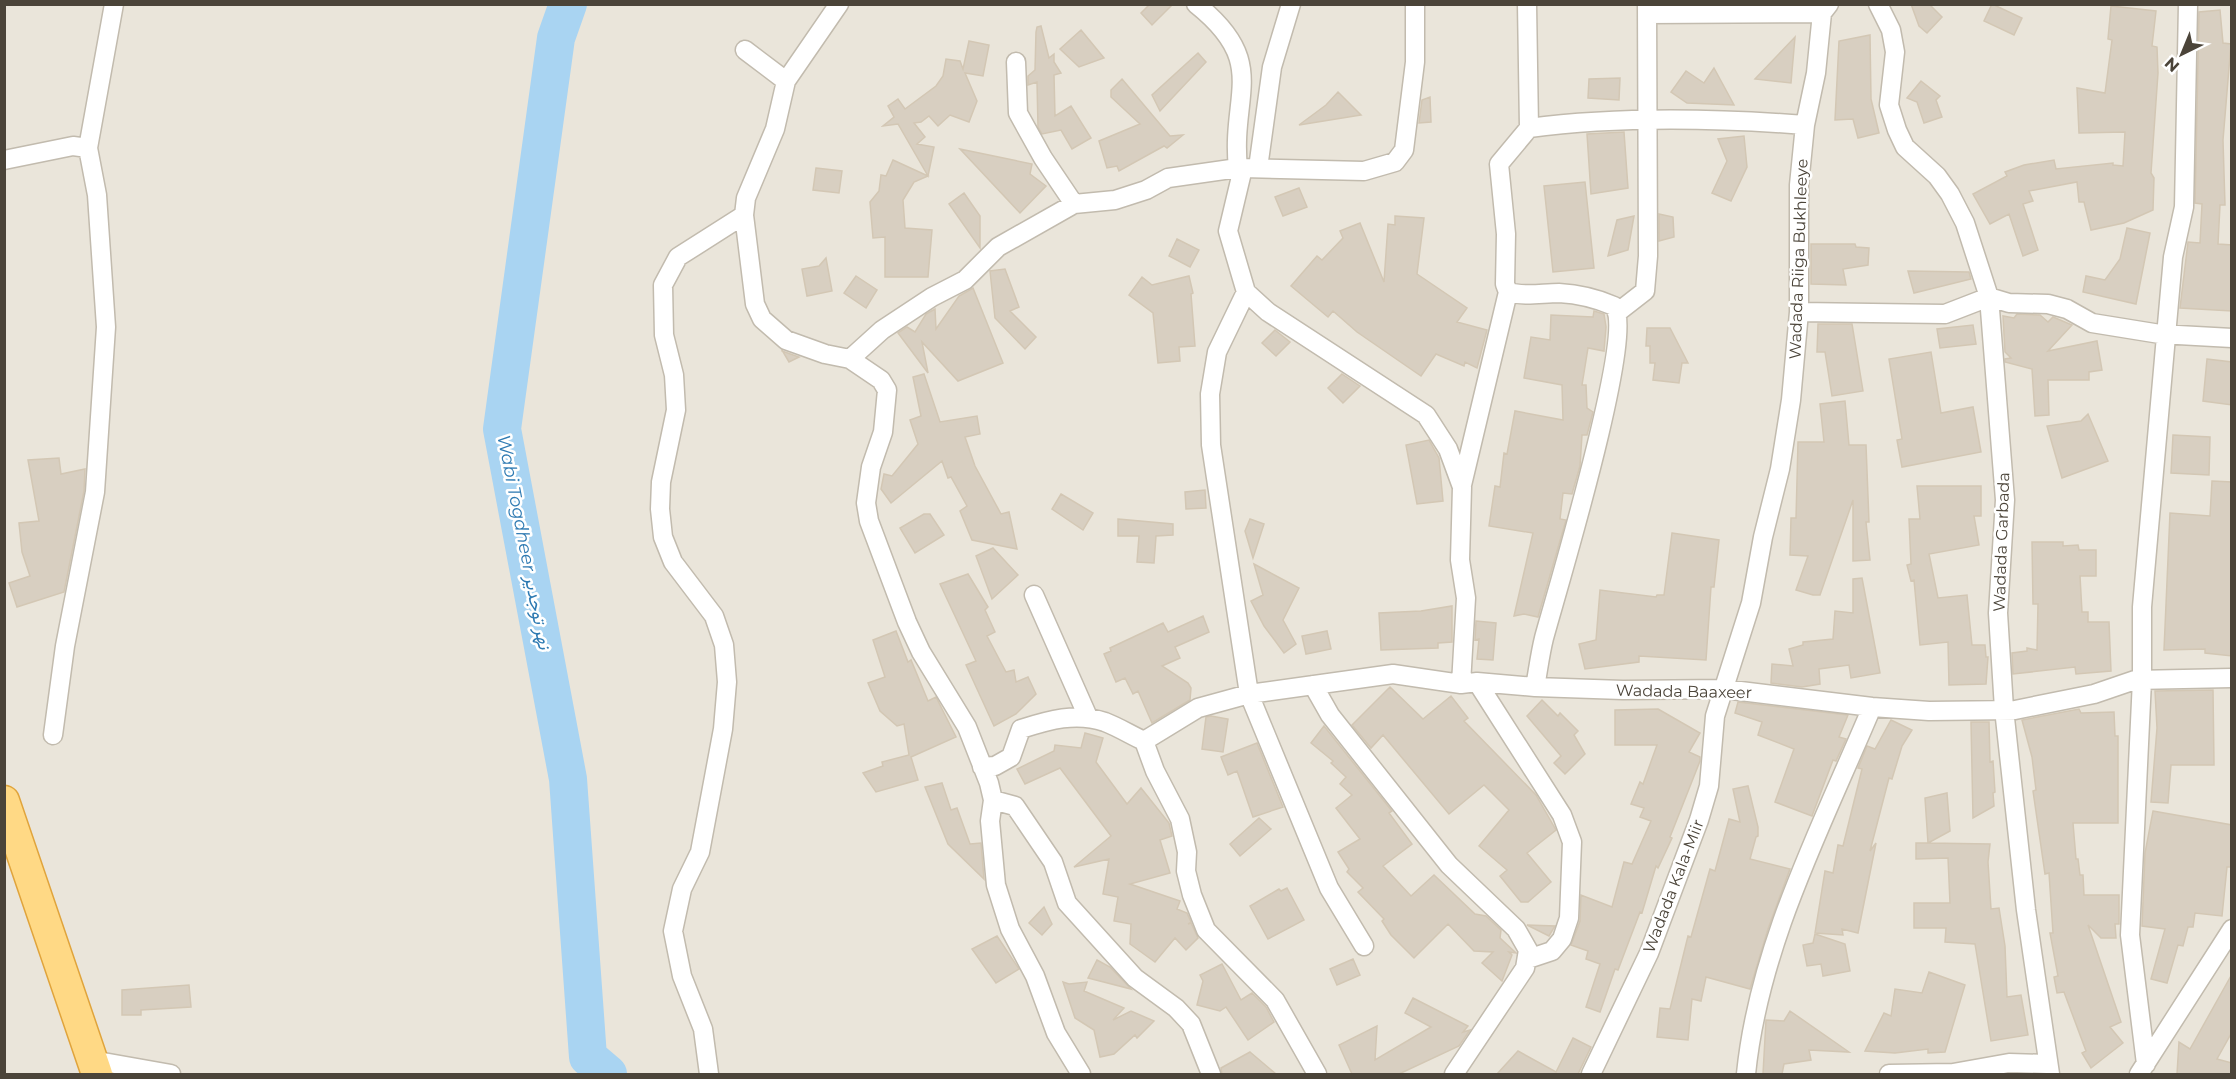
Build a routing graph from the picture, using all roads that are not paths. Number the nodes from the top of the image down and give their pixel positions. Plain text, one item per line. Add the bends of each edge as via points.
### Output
1 (114, 4) edge
2 (840, 4) edge
3 (1196, 4) edge
4 (1291, 4) edge
5 (1415, 4) edge
6 (1527, 4) edge
7 (1878, 4) edge
8 (2188, 4) edge
9 (1647, 9) edge
10 (1825, 9) edge
11 (745, 50) dead end
12 (1016, 62) dead end
13 (786, 81) junction
14 (1646, 122) junction
15 (1805, 125) junction
16 (1529, 128) junction
17 (88, 148) junction
18 (4, 160) edge
19 (1246, 168) junction
20 (1074, 204) junction
21 (744, 215) junction
22 (1246, 292) junction
23 (1508, 292) junction
24 (1989, 297) junction
25 (1618, 312) junction
26 (1799, 312) junction
27 (2166, 335) junction
28 (2232, 338) edge
29 (850, 359) junction
30 (1462, 487) junction
31 (1034, 595) dead end
32 (2232, 678) edge
33 (2142, 680) junction
34 (1469, 683) junction
35 (1313, 685) junction
36 (1535, 687) junction
37 (1724, 689) junction
38 (1249, 694) junction
39 (1872, 707) junction
40 (2004, 709) junction
41 (1088, 717) junction
42 (53, 735) dead end
43 (1144, 741) junction
44 (982, 767) junction
45 (993, 800) junction
46 (4, 801) edge
47 (2232, 929) edge
48 (1364, 946) dead end
49 (1528, 959) junction
50 (95, 1067) edge
51 (2048, 1069) edge
52 (2143, 1069) edge
53 (171, 1074) edge
54 (709, 1074) edge
55 (1081, 1074) edge
56 (1211, 1074) edge
57 (1317, 1074) edge
58 (1454, 1074) edge
59 (1591, 1074) edge
60 (1746, 1074) edge
61 (1889, 1074) edge
62 (1953, 1074) edge

1 - 17 street
2 - 13 street
3 - 19 street via 1232,41 1242,69 1244,89 1236,148
4 - 19 street
5 - 19 street via 1415,62 1404,150 1395,162 1364,171
6 - 16 street
7 - 24 street, Wadada Garbada via 1892,30 1895,52 1889,105 1897,130 1905,147 1937,176 1950,194 1965,223
8 - 27 street via 2184,207 2173,257
9 - 10 street
9 - 14 street
10 - 15 street, Wadada Riiga Bukhleeye
11 - 13 street
12 - 20 street via 1018,113
13 - 21 street via 775,129 753,178
14 - 15 street via 1732,119
14 - 16 street via 1583,120
14 - 25 street via 1645,291
15 - 26 street, Wadada Riiga Bukhleeye via 1799,185
16 - 23 street via 1499,164
17 - 18 street via 73,146
17 - 42 street via 97,195 106,327 96,492 65,645
19 - 20 street via 1168,178 1115,200
19 - 22 street via 1228,231
20 - 29 street via 998,247 965,280 882,330
21 - 29 street via 755,304 762,319 786,339
21 - 54 street via 678,257 663,285 664,335 674,375 676,410 661,482 663,537 673,562 714,616 724,645 727,682 723,729 700,852 682,889 673,931 682,976 703,1029
22 - 30 street via 1268,312 1426,415 1448,449
22 - 38 street via 1217,352 1210,394 1211,445
23 - 25 street via 1562,293 1604,301
23 - 30 street
24 - 26 street via 1945,314
24 - 27 street via 2009,303 2048,304 2092,323
24 - 40 street, Wadada Garbada via 2005,500 1998,614
25 - 36 street via 1609,386
26 - 37 street, Wadada Riiga Bukhleeye via 1780,469 1762,537 1751,603
27 - 28 street
27 - 33 street via 2142,607
29 - 44 street via 881,380 887,390 884,432 871,467 866,503 869,521 907,622 967,727
30 - 34 street via 1460,560 1466,598
31 - 41 street
32 - 33 street, Wadada Baaxeer
33 - 40 street, Wadada Baaxeer via 2053,704
33 - 52 street via 2130,935
34 - 35 street, Wadada Baaxeer via 1393,674
34 - 36 street, Wadada Baaxeer
34 - 49 street via 1562,815 1572,842 1569,918 1562,939 1552,951
35 - 38 street, Wadada Baaxeer
35 - 49 street via 1330,714 1449,865 1516,929 1528,950
36 - 37 street, Wadada Baaxeer
37 - 39 street, Wadada Baaxeer
37 - 59 street, Wadada Kala-Miir via 1715,716 1709,786 1699,820 1648,953
38 - 43 street, Wadada Baaxeer via 1198,708
38 - 48 street via 1329,888
39 - 40 street, Wadada Baaxeer via 1929,711
39 - 60 street via 1790,904 1761,986
40 - 51 street, Wadada Garbada
41 - 43 street
41 - 44 street via 1067,717 1021,729 1011,758
43 - 57 street via 1180,819 1186,871 1206,930 1275,1000
44 - 45 street
45 - 55 street via 990,821 996,885 1010,929 1035,976 1056,1033
45 - 56 street via 1015,806 1053,862 1067,903 1135,978 1191,1024
46 - 50 highway
47 - 52 street
49 - 58 street
50 - 53 street
51 - 62 street via 2009,1063
61 - 62 street

